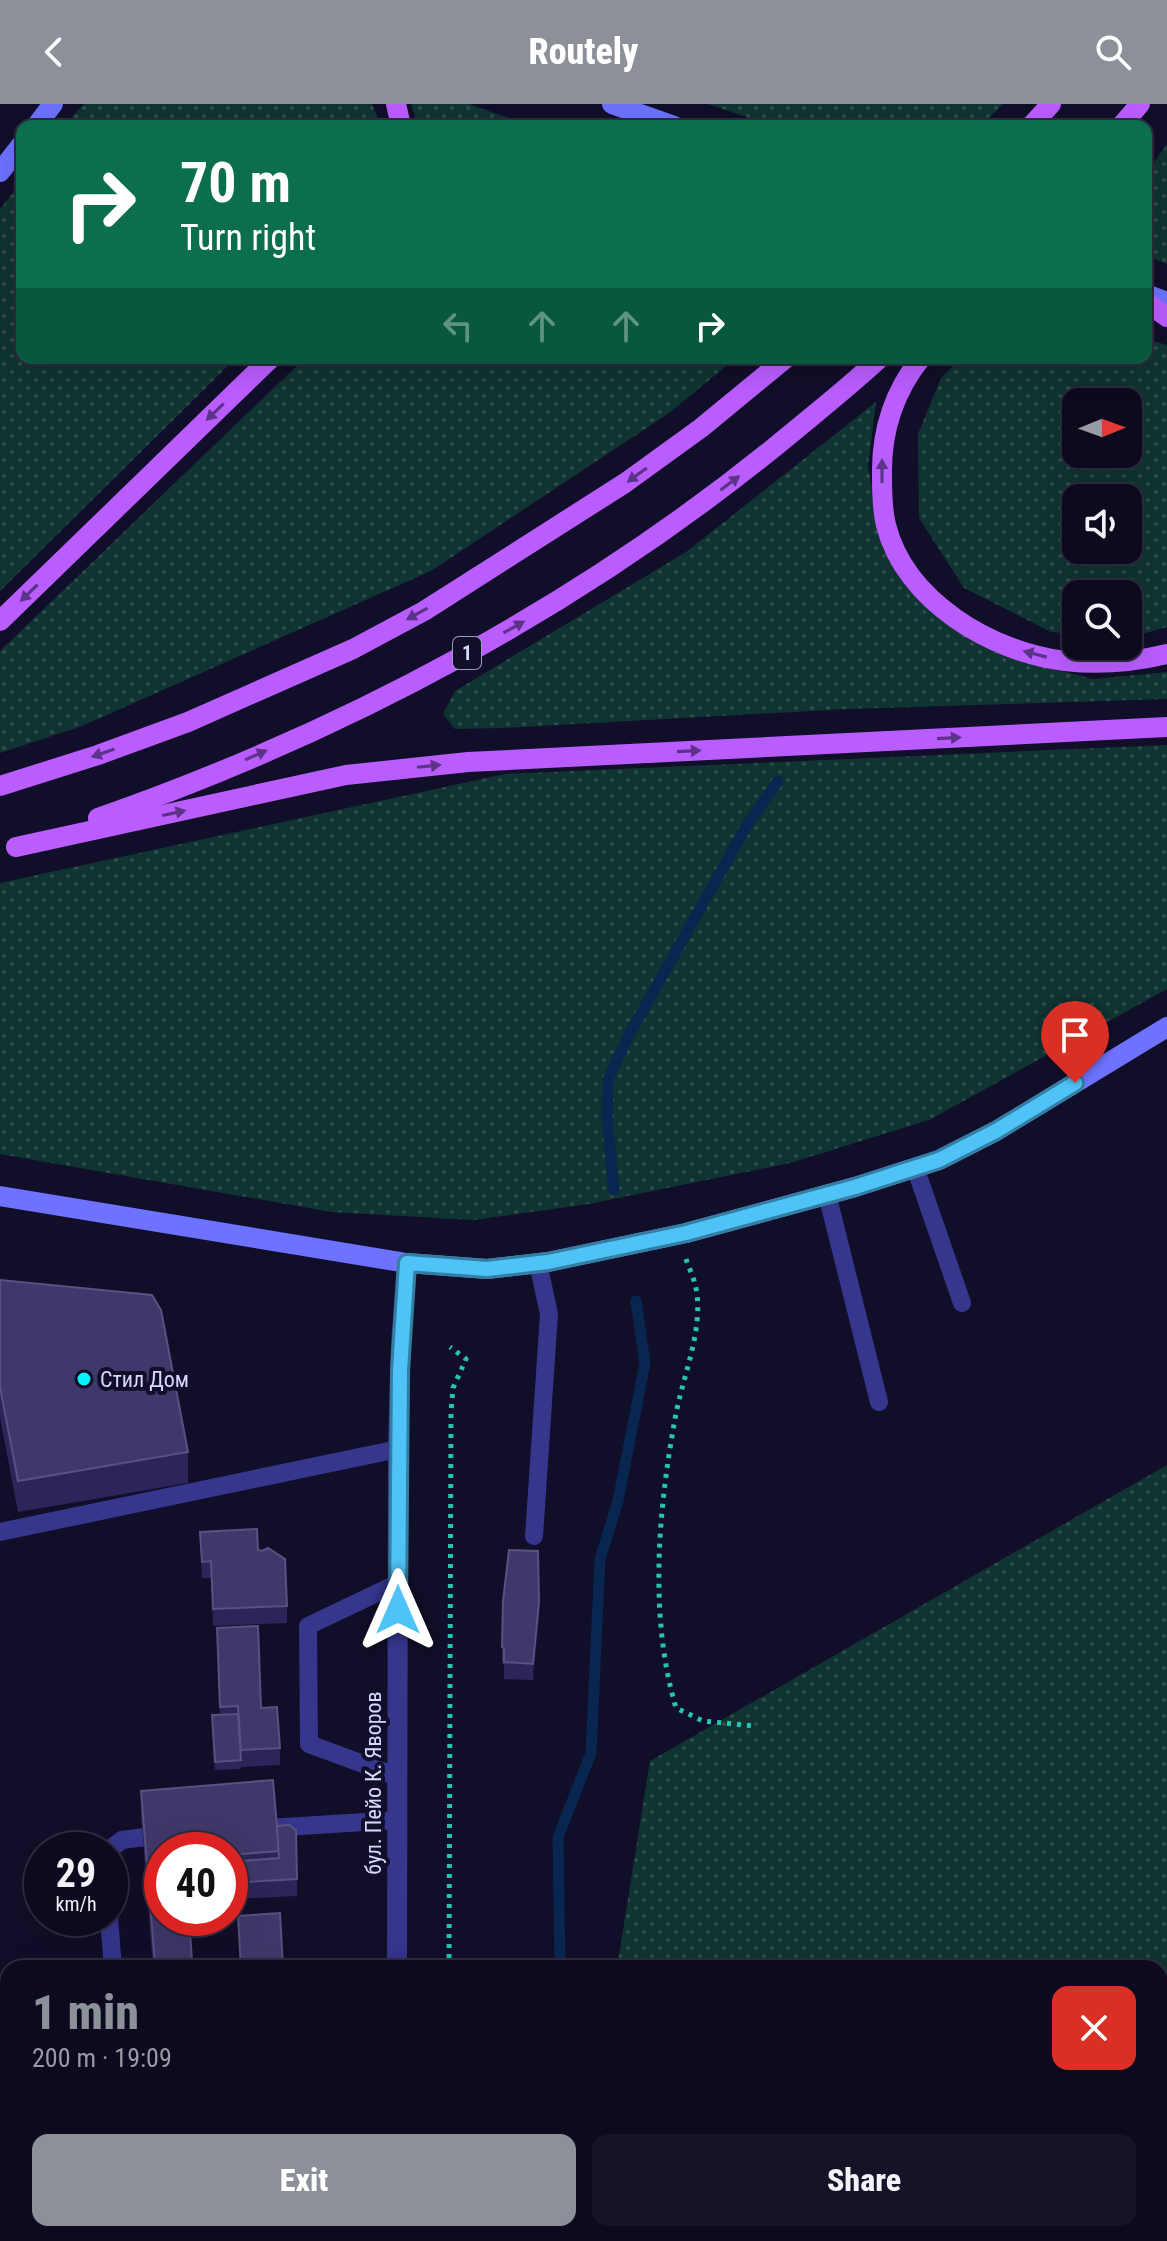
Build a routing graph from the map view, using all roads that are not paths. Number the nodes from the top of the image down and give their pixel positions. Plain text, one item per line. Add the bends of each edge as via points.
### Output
1 (53, 104) edge
2 (612, 104) edge
3 (1051, 104) edge
4 (1140, 104) edge
5 (41, 120) edge
6 (657, 120) edge
7 (1036, 120) edge
8 (1126, 120) edge
9 (16, 152) edge
10 (0, 172) edge
11 (265, 364) edge
12 (779, 364) edge
13 (873, 364) edge
14 (917, 364) edge
15 (0, 621) edge
16 (1167, 654) edge
17 (1167, 727) edge
18 (0, 786) edge
19 (8, 849) edge
20 (1167, 1027) edge
21 (915, 1167) junction
22 (827, 1194) junction
23 (0, 1196) edge
24 (407, 1263) junction
25 (538, 1263) junction
26 (962, 1303) dead end
27 (879, 1402) dead end
28 (398, 1449) junction
29 (0, 1532) edge
30 (534, 1536) dead end
31 (398, 1583) junction
32 (398, 1777) junction
33 (397, 1820) junction
34 (246, 1829) edge
35 (110, 1936) edge
36 (112, 1960) edge
37 (397, 1960) edge

1 - 5 main road
2 - 6 main road
3 - 7 main road
4 - 8 main road
9 - 10 main road
11 -> 15 main road
12 -> 18 main road via 625,483 424,611 353,649 188,722
19 -> 13 main road, 1 via 141,803 300,736 547,609 685,518
16 -> 14 main road via 1103,663 1028,653 967,627 914,580 886,526 882,464 893,407
19 -> 17 main road via 346,775 409,768
20 - 21 main road via 996,1131
21 - 22 main road
21 - 26 lane
22 - 25 main road via 611,1251
22 - 27 lane
23 - 24 main road
24 - 25 main road via 487,1269
24 - 28 street, бул. Пейо К. Яворов
25 - 30 lane via 549,1314
28 - 29 lane
28 - 31 street, бул. Пейо К. Яворов
31 - 32 street, бул. Пейо К. Яворов
31 - 32 lane via 308,1626 308,1641 309,1744
32 - 33 street, бул. Пейо К. Яворов
33 - 34 lane
33 - 37 street, бул. Пейо К. Яворов
35 - 36 lane

